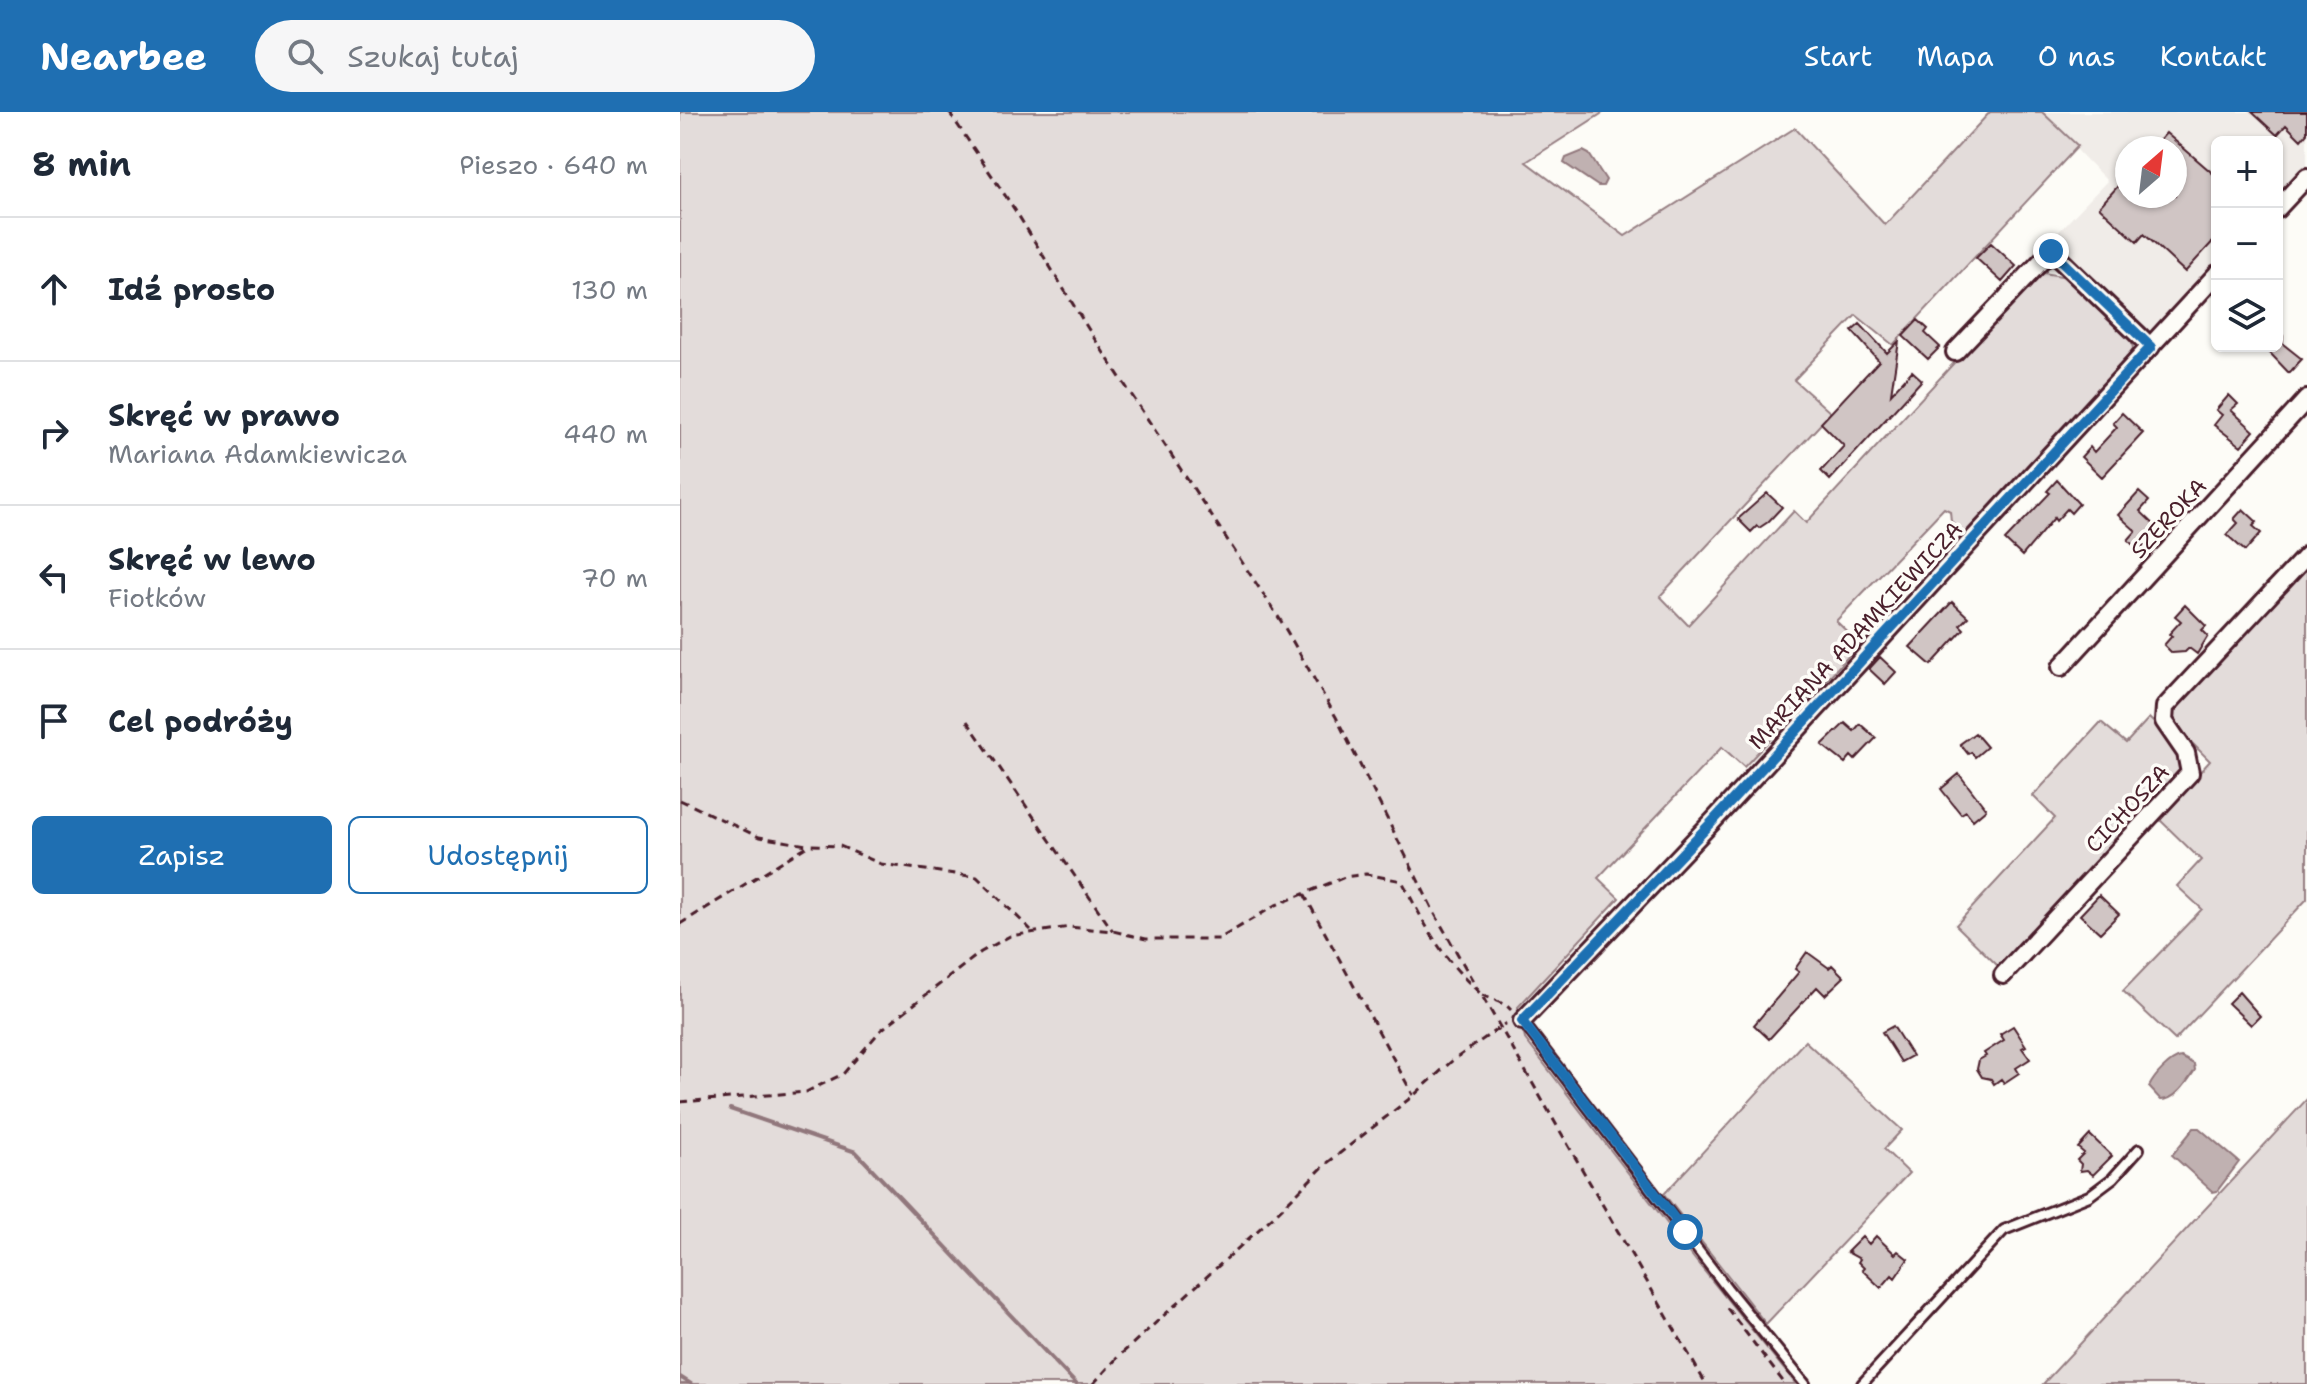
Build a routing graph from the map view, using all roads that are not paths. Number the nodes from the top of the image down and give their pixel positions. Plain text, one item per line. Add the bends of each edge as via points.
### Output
1 (2307, 177) edge
2 (2278, 208) edge
3 (2212, 280) edge
4 (2151, 347) junction
5 (1955, 352) dead end
6 (2307, 399) edge
7 (2307, 555) edge
8 (2061, 667) dead end
9 (2003, 975) dead end
10 (1522, 1021) joint
11 (2139, 1149) dead end
12 (1805, 1384) edge
13 (1862, 1384) edge

1 - 2 street
3 - 4 street, MARIANA ADAMKIEWICZA
4 - 5 street via 2051,251
4 - 10 street, MARIANA ADAMKIEWICZA
6 - 8 street, SZEROKA
7 - 9 street, CICHOSZA via 2165,707 2164,721 2186,753 2190,773
10 - 12 lane
11 - 13 lane via 2089,1196 2004,1230

